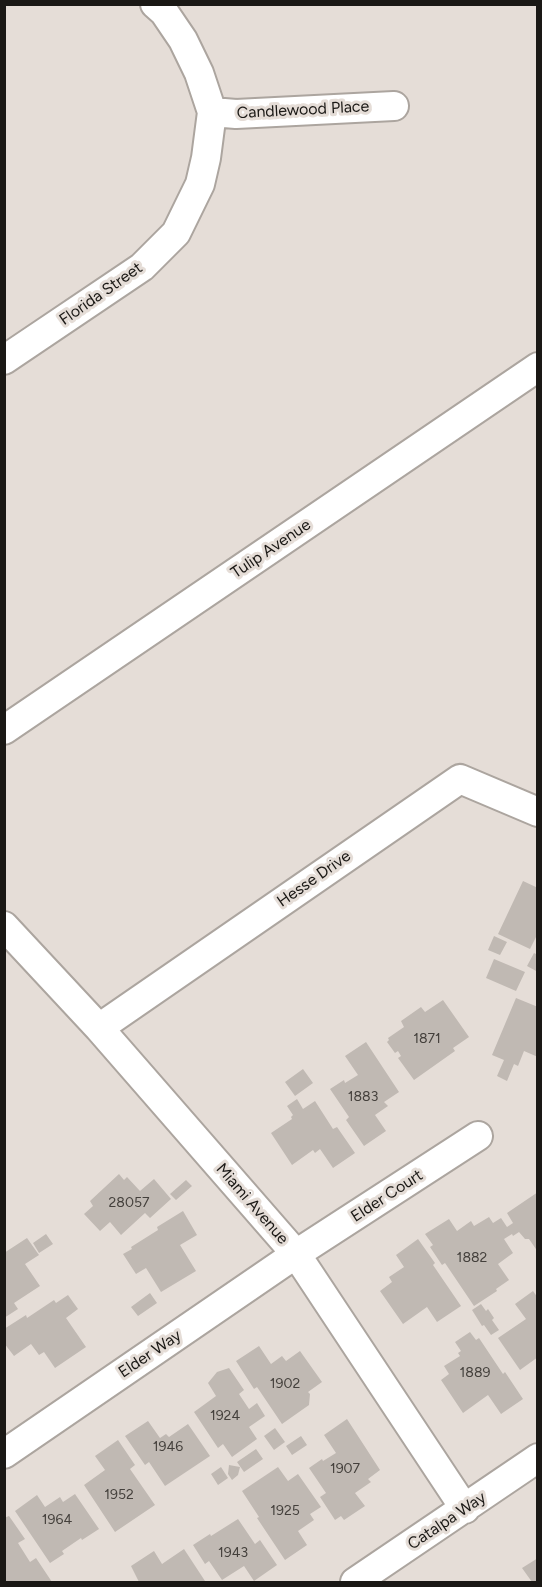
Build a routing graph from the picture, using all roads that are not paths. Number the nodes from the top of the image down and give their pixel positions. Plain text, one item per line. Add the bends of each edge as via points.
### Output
1 (155, 4) edge
2 (393, 106) dead end
3 (212, 112) junction
4 (9, 349) edge
5 (537, 367) edge
6 (4, 730) edge
7 (537, 812) edge
8 (4, 926) edge
9 (99, 1028) junction
10 (478, 1136) dead end
11 (296, 1254) junction
12 (7, 1448) edge
13 (537, 1458) edge
14 (465, 1509) junction
15 (355, 1582) edge

1 - 3 street via 183,40
2 - 3 street, Candlewood Place
3 - 4 street, Florida Street via 200,184 176,233 142,267
5 - 6 street, Tulip Avenue
7 - 9 street, Hesse Drive via 460,778
8 - 9 street, Miami Avenue
9 - 11 street, Miami Avenue
10 - 11 street, Elder Court
11 - 12 street, Elder Way
11 - 14 street, Miami Avenue
13 - 14 street, Catalpa Way
14 - 15 street, Catalpa Way

